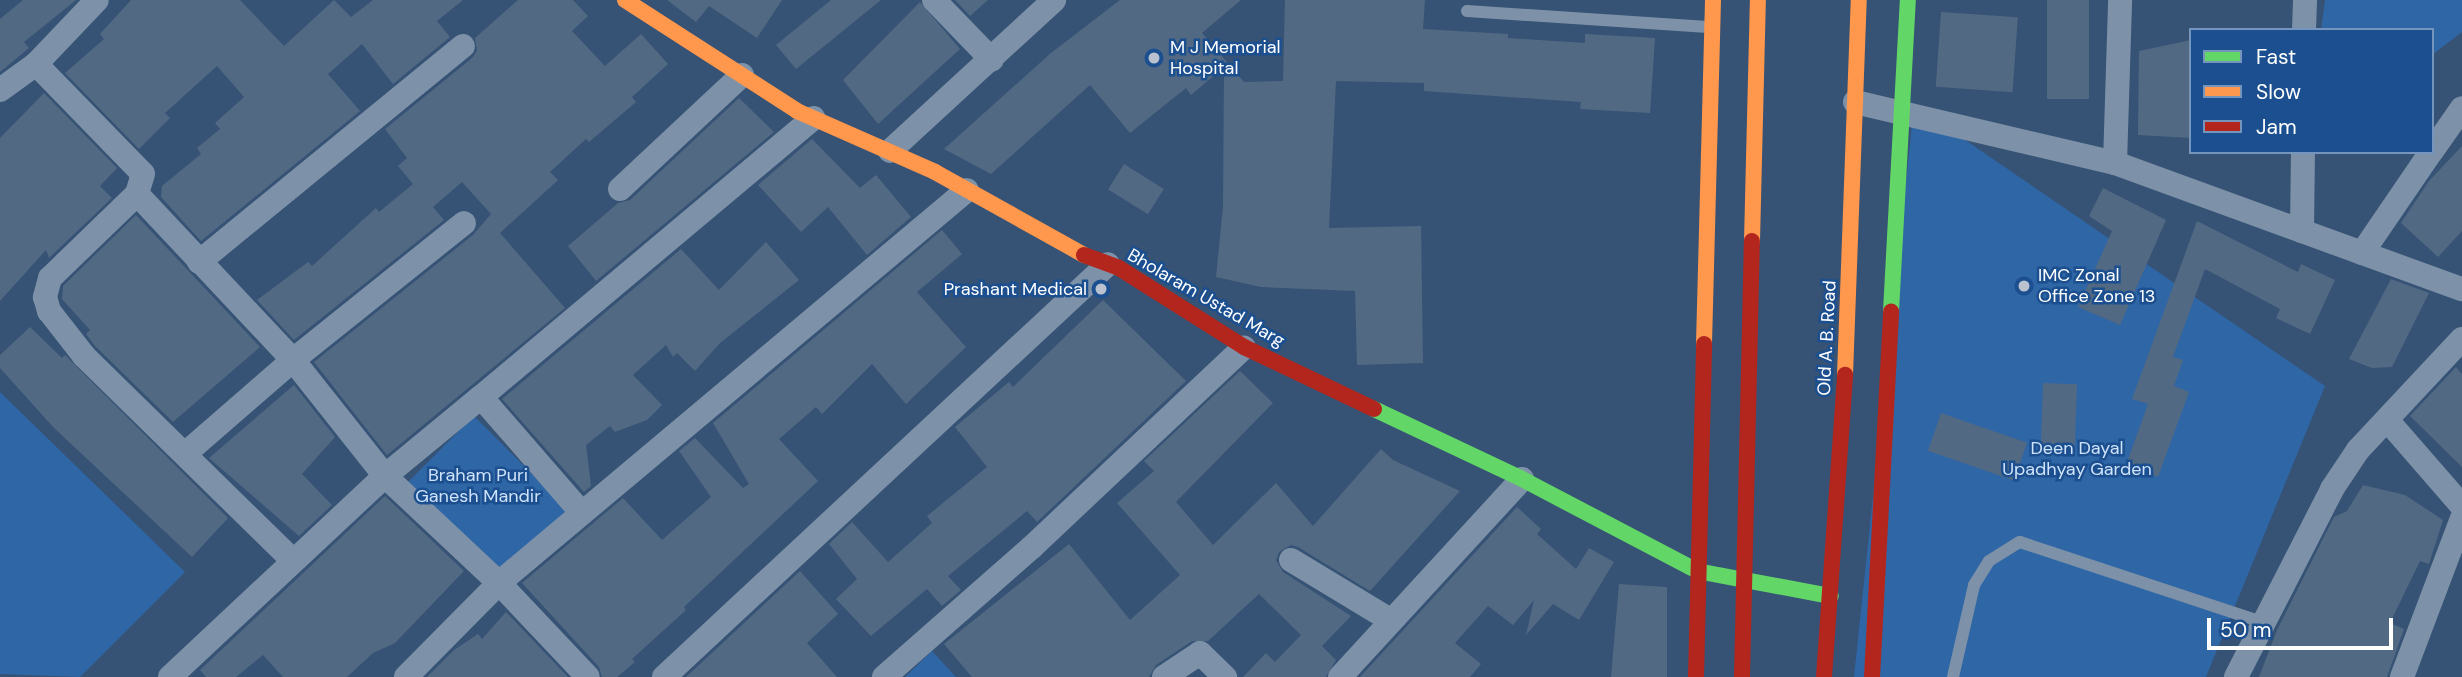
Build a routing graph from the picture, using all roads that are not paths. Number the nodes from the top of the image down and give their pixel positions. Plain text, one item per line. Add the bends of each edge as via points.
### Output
1 (97, 0) edge
2 (625, 0) edge
3 (934, 0) edge
4 (1054, 0) edge
5 (1713, 0) edge
6 (1758, 0) edge
7 (1859, 0) edge
8 (1908, 0) edge
9 (2120, 0) edge
10 (2305, 0) edge
11 (1467, 11) dead end
12 (1711, 27) junction
13 (2304, 28) edge
14 (463, 46) dead end
15 (992, 60) junction
16 (36, 64) junction
17 (742, 75) junction
18 (0, 90) edge
19 (1855, 102) junction
20 (2462, 108) edge
21 (1901, 111) junction
22 (814, 118) junction
23 (2434, 149) edge
24 (891, 151) junction
25 (2303, 154) edge
26 (2431, 154) edge
27 (2115, 163) junction
28 (620, 189) dead end
29 (967, 190) junction
30 (137, 194) junction
31 (464, 223) dead end
32 (2302, 231) junction
33 (2362, 253) junction
34 (199, 262) junction
35 (1108, 264) junction
36 (2462, 289) edge
37 (2462, 339) edge
38 (1244, 346) junction
39 (293, 360) junction
40 (481, 397) junction
41 (2388, 421) junction
42 (186, 453) junction
43 (385, 476) junction
44 (1522, 480) junction
45 (2462, 506) edge
46 (581, 512) junction
47 (2462, 518) edge
48 (292, 560) junction
49 (1291, 560) dead end
50 (1697, 571) junction
51 (1744, 580) junction
52 (499, 583) junction
53 (1831, 596) junction
54 (1390, 620) junction
55 (2266, 623) junction
56 (170, 677) edge
57 (406, 677) edge
58 (588, 677) edge
59 (664, 677) edge
60 (884, 677) edge
61 (1164, 677) edge
62 (1225, 677) edge
63 (1340, 677) edge
64 (1696, 677) edge
65 (1742, 677) edge
66 (1824, 677) edge
67 (1872, 677) edge
68 (1953, 677) edge
69 (2236, 677) edge
70 (2402, 677) edge

1 - 16 street
2 - 17 street, Bholaram Ustad Marg
3 - 15 street
4 - 15 street
5 - 12 street
6 - 51 street
7 - 19 street, Old A. B. Road
8 - 21 street
9 - 27 street
10 - 13 street
11 - 12 lane
12 - 50 street
14 - 34 street
15 - 24 street
16 - 18 street
16 - 30 street via 143,174
17 - 22 street, Bholaram Ustad Marg
17 - 28 street
19 - 21 street
19 - 53 street, Old A. B. Road via 1848,331
20 - 23 street
21 - 27 street
21 - 67 street
22 - 24 street, Bholaram Ustad Marg
22 - 40 street
24 - 29 street, Bholaram Ustad Marg
25 - 32 street
26 - 33 street
27 - 32 street
29 - 35 street, Bholaram Ustad Marg via 1074,251
29 - 46 street
30 - 34 street
30 - 42 street via 50,278 45,297 49,311 84,356
31 - 39 street
32 - 33 street
33 - 36 street
34 - 39 street
35 - 38 street, Bholaram Ustad Marg
35 - 59 street
37 - 41 street
38 - 44 street, Bholaram Ustad Marg
38 - 60 street via 1032,547
39 - 42 street
39 - 43 street
40 - 43 street
40 - 46 street
41 - 45 street
41 - 55 street via 2358,450 2332,489
42 - 48 street
43 - 48 street
43 - 52 street
44 - 50 street, Bholaram Ustad Marg
44 - 54 street
46 - 52 street
47 - 70 street
48 - 56 street
49 - 54 street
50 - 51 street, Bholaram Ustad Marg
50 - 64 street
51 - 53 street, Bholaram Ustad Marg
51 - 65 street
52 - 57 street
52 - 58 street
53 - 66 street, Old A. B. Road
54 - 63 street
55 - 68 lane via 2020,542 1989,561 1974,585
55 - 69 street
61 - 62 street via 1200,653

